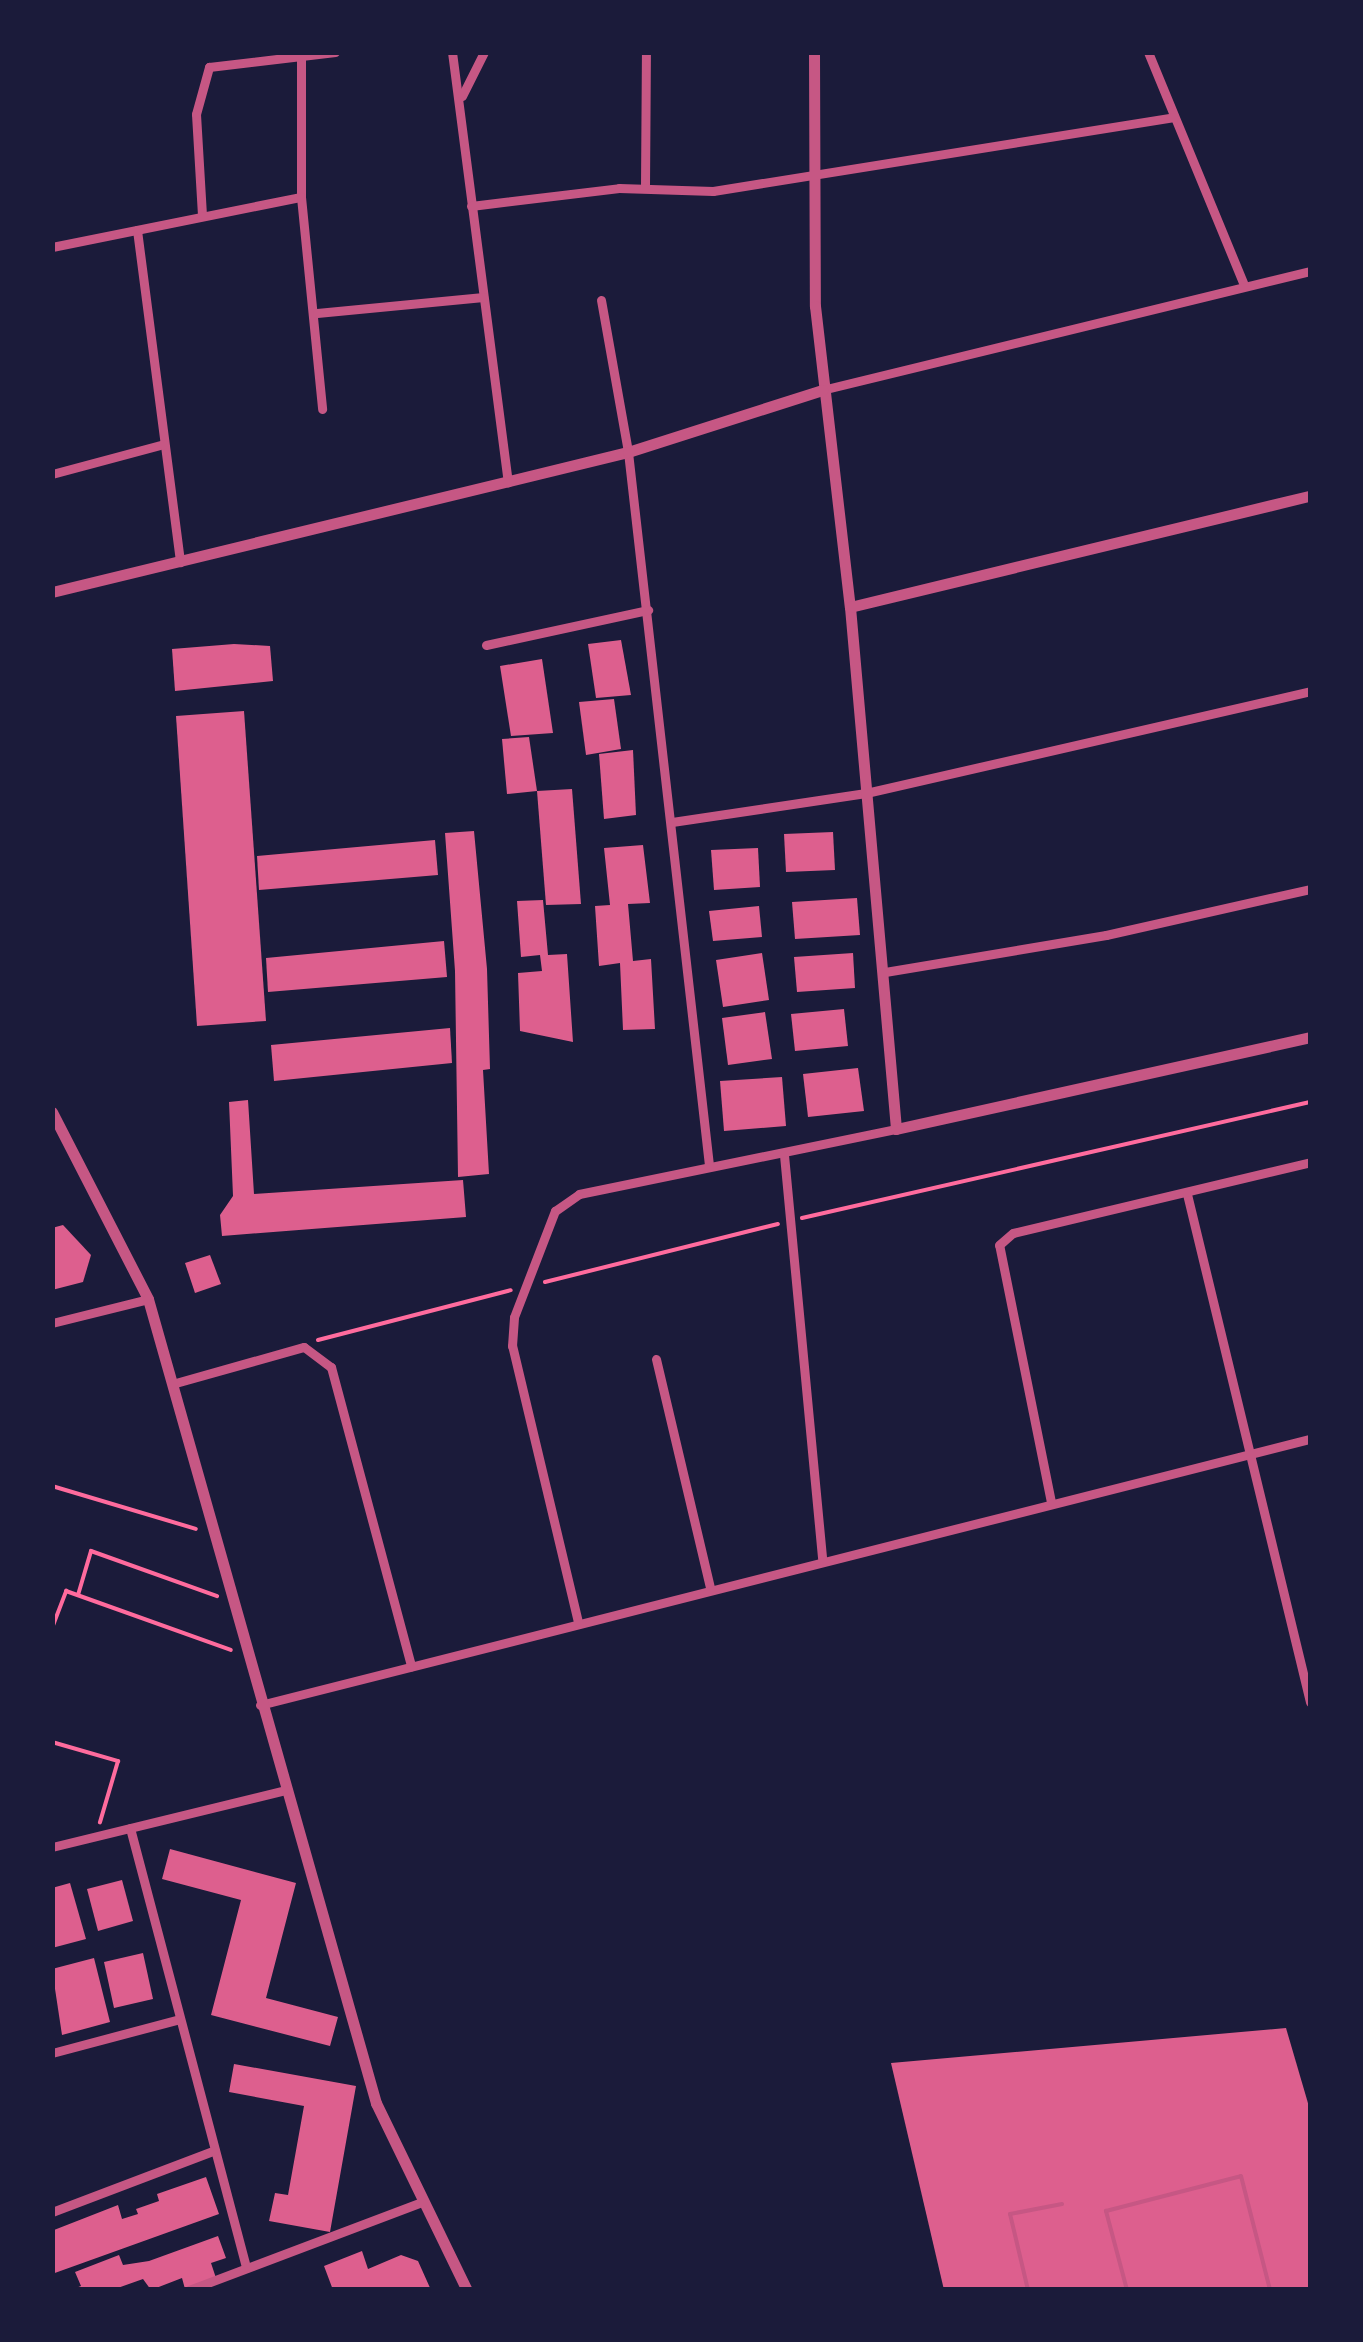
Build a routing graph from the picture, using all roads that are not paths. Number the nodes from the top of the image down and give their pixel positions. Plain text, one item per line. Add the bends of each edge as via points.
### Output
1 (335, 52) edge
2 (452, 52) edge
3 (484, 52) edge
4 (646, 52) edge
5 (814, 52) edge
6 (1148, 52) edge
7 (301, 56) junction
8 (250, 57) edge
9 (462, 96) junction
10 (1174, 117) junction
11 (812, 177) junction
12 (644, 186) junction
13 (302, 197) junction
14 (471, 206) junction
15 (202, 215) junction
16 (137, 230) junction
17 (52, 247) edge
18 (1310, 271) edge
19 (1244, 285) junction
20 (482, 297) junction
21 (601, 300) dead end
22 (316, 313) junction
23 (822, 390) junction
24 (322, 410) dead end
25 (164, 444) junction
26 (628, 452) junction
27 (52, 474) edge
28 (508, 482) junction
29 (1310, 496) edge
30 (180, 562) junction
31 (52, 592) edge
32 (850, 606) junction
33 (648, 610) junction
34 (486, 645) dead end
35 (1310, 691) edge
36 (866, 793) junction
37 (672, 822) junction
38 (1310, 888) edge
39 (884, 972) junction
40 (1310, 1038) edge
41 (52, 1112) edge
42 (56, 1125) edge
43 (896, 1129) junction
44 (784, 1155) junction
45 (1310, 1162) edge
46 (709, 1165) junction
47 (1187, 1194) junction
48 (148, 1299) junction
49 (52, 1323) edge
50 (656, 1359) dead end
51 (172, 1384) junction
52 (1310, 1439) edge
53 (1248, 1456) junction
54 (1051, 1502) junction
55 (822, 1558) junction
56 (710, 1587) junction
57 (578, 1622) junction
58 (410, 1666) junction
59 (1310, 1702) edge
60 (260, 1705) junction
61 (285, 1790) junction
62 (130, 1828) junction
63 (52, 1847) edge
64 (180, 2019) junction
65 (52, 2053) edge
66 (215, 2150) junction
67 (424, 2200) junction
68 (1062, 2204) dead end
69 (52, 2212) edge
70 (246, 2268) junction
71 (190, 2290) edge
72 (467, 2290) edge
73 (1028, 2290) edge
74 (1127, 2290) edge
75 (1270, 2290) edge

1 - 7 street
2 - 9 street
3 - 9 street
4 - 12 street
5 - 11 street
6 - 10 street
7 - 8 street
7 - 13 street
8 - 15 street via 218,64 204,76 196,114
9 - 14 street
10 - 11 street
10 - 19 street
11 - 12 street via 712,191
11 - 23 street
12 - 14 street
13 - 15 street
13 - 22 street
14 - 20 street
15 - 16 street
16 - 17 street
16 - 25 street
18 - 19 street
19 - 23 street
20 - 22 street
20 - 28 street
21 - 26 street
22 - 24 street
23 - 26 street
23 - 32 street
25 - 27 street
25 - 30 street
26 - 28 street
26 - 33 street
28 - 30 street
29 - 32 street
30 - 31 street
32 - 36 street
33 - 34 street
33 - 37 street
35 - 36 street
36 - 37 street
36 - 39 street
37 - 46 street
38 - 39 street via 1106,935
39 - 43 street
40 - 43 street
41 - 42 street
42 - 48 street
43 - 44 street
44 - 46 street
44 - 55 street
45 - 47 street
46 - 57 street via 578,1194 555,1211 514,1317 516,1372
47 - 53 street
47 - 54 street via 1013,1233 999,1245
48 - 49 street
48 - 51 street
50 - 56 street
51 - 58 street via 304,1347 331,1367
51 - 60 street
52 - 53 street
53 - 54 street
53 - 59 street
54 - 55 street
55 - 56 street
56 - 57 street
57 - 58 street
58 - 60 street
60 - 61 street
61 - 62 street
61 - 67 street via 376,2104
62 - 63 street
62 - 64 street
64 - 65 street
64 - 66 street
66 - 69 street
66 - 70 street
67 - 70 street
67 - 72 street
68 - 73 lane via 1010,2214
70 - 71 street
74 - 75 lane via 1106,2211 1240,2176

